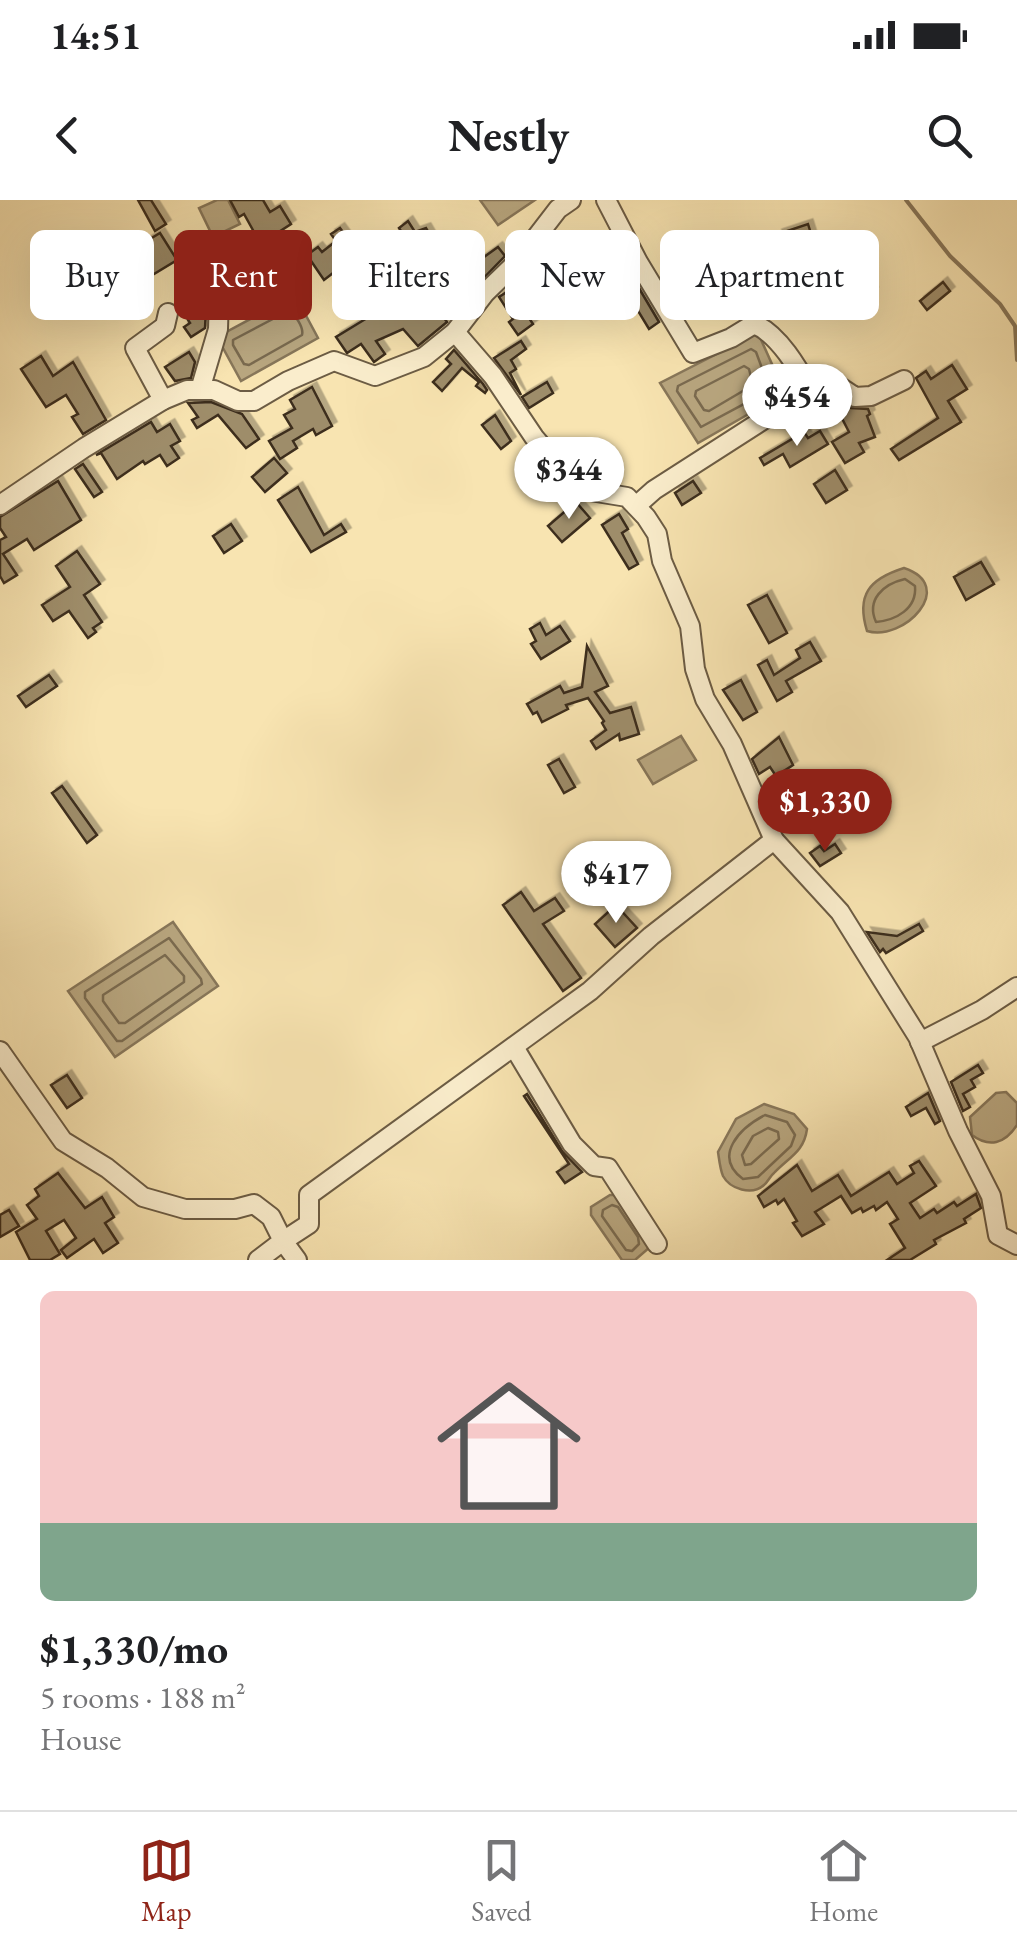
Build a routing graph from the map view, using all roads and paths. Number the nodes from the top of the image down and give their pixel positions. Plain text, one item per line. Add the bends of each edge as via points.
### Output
1 (571, 200) edge
2 (606, 200) edge
3 (168, 313) dead end
4 (218, 320) edge
5 (455, 332) junction
6 (904, 380) dead end
7 (200, 390) junction
8 (812, 392) junction
9 (163, 400) junction
10 (0, 506) edge
11 (636, 506) junction
12 (774, 840) junction
13 (1017, 987) edge
14 (920, 1042) junction
15 (514, 1047) junction
16 (0, 1051) edge
17 (283, 1241) junction
18 (657, 1244) dead end
19 (1017, 1246) edge
20 (258, 1260) edge
21 (298, 1260) edge

1 - 5 street
2 - 8 street via 694,352 754,324 787,354
3 - 9 street via 164,326 134,348
4 - 7 street
5 - 7 street via 424,357 375,376 334,362 254,401
5 - 11 street via 568,476 584,490 627,497
6 - 8 street via 871,396 856,397 840,387
7 - 9 street
8 - 11 street
9 - 10 street
11 - 12 street via 657,534 690,626 705,700
12 - 14 street via 840,912
12 - 15 street
13 - 14 street
14 - 19 street via 992,1196 998,1235
15 - 17 street via 310,1195 309,1224
15 - 18 street via 572,1144 594,1166 608,1168
16 - 17 street via 63,1140 143,1197 185,1209 254,1204 271,1217
17 - 20 street
17 - 21 street

